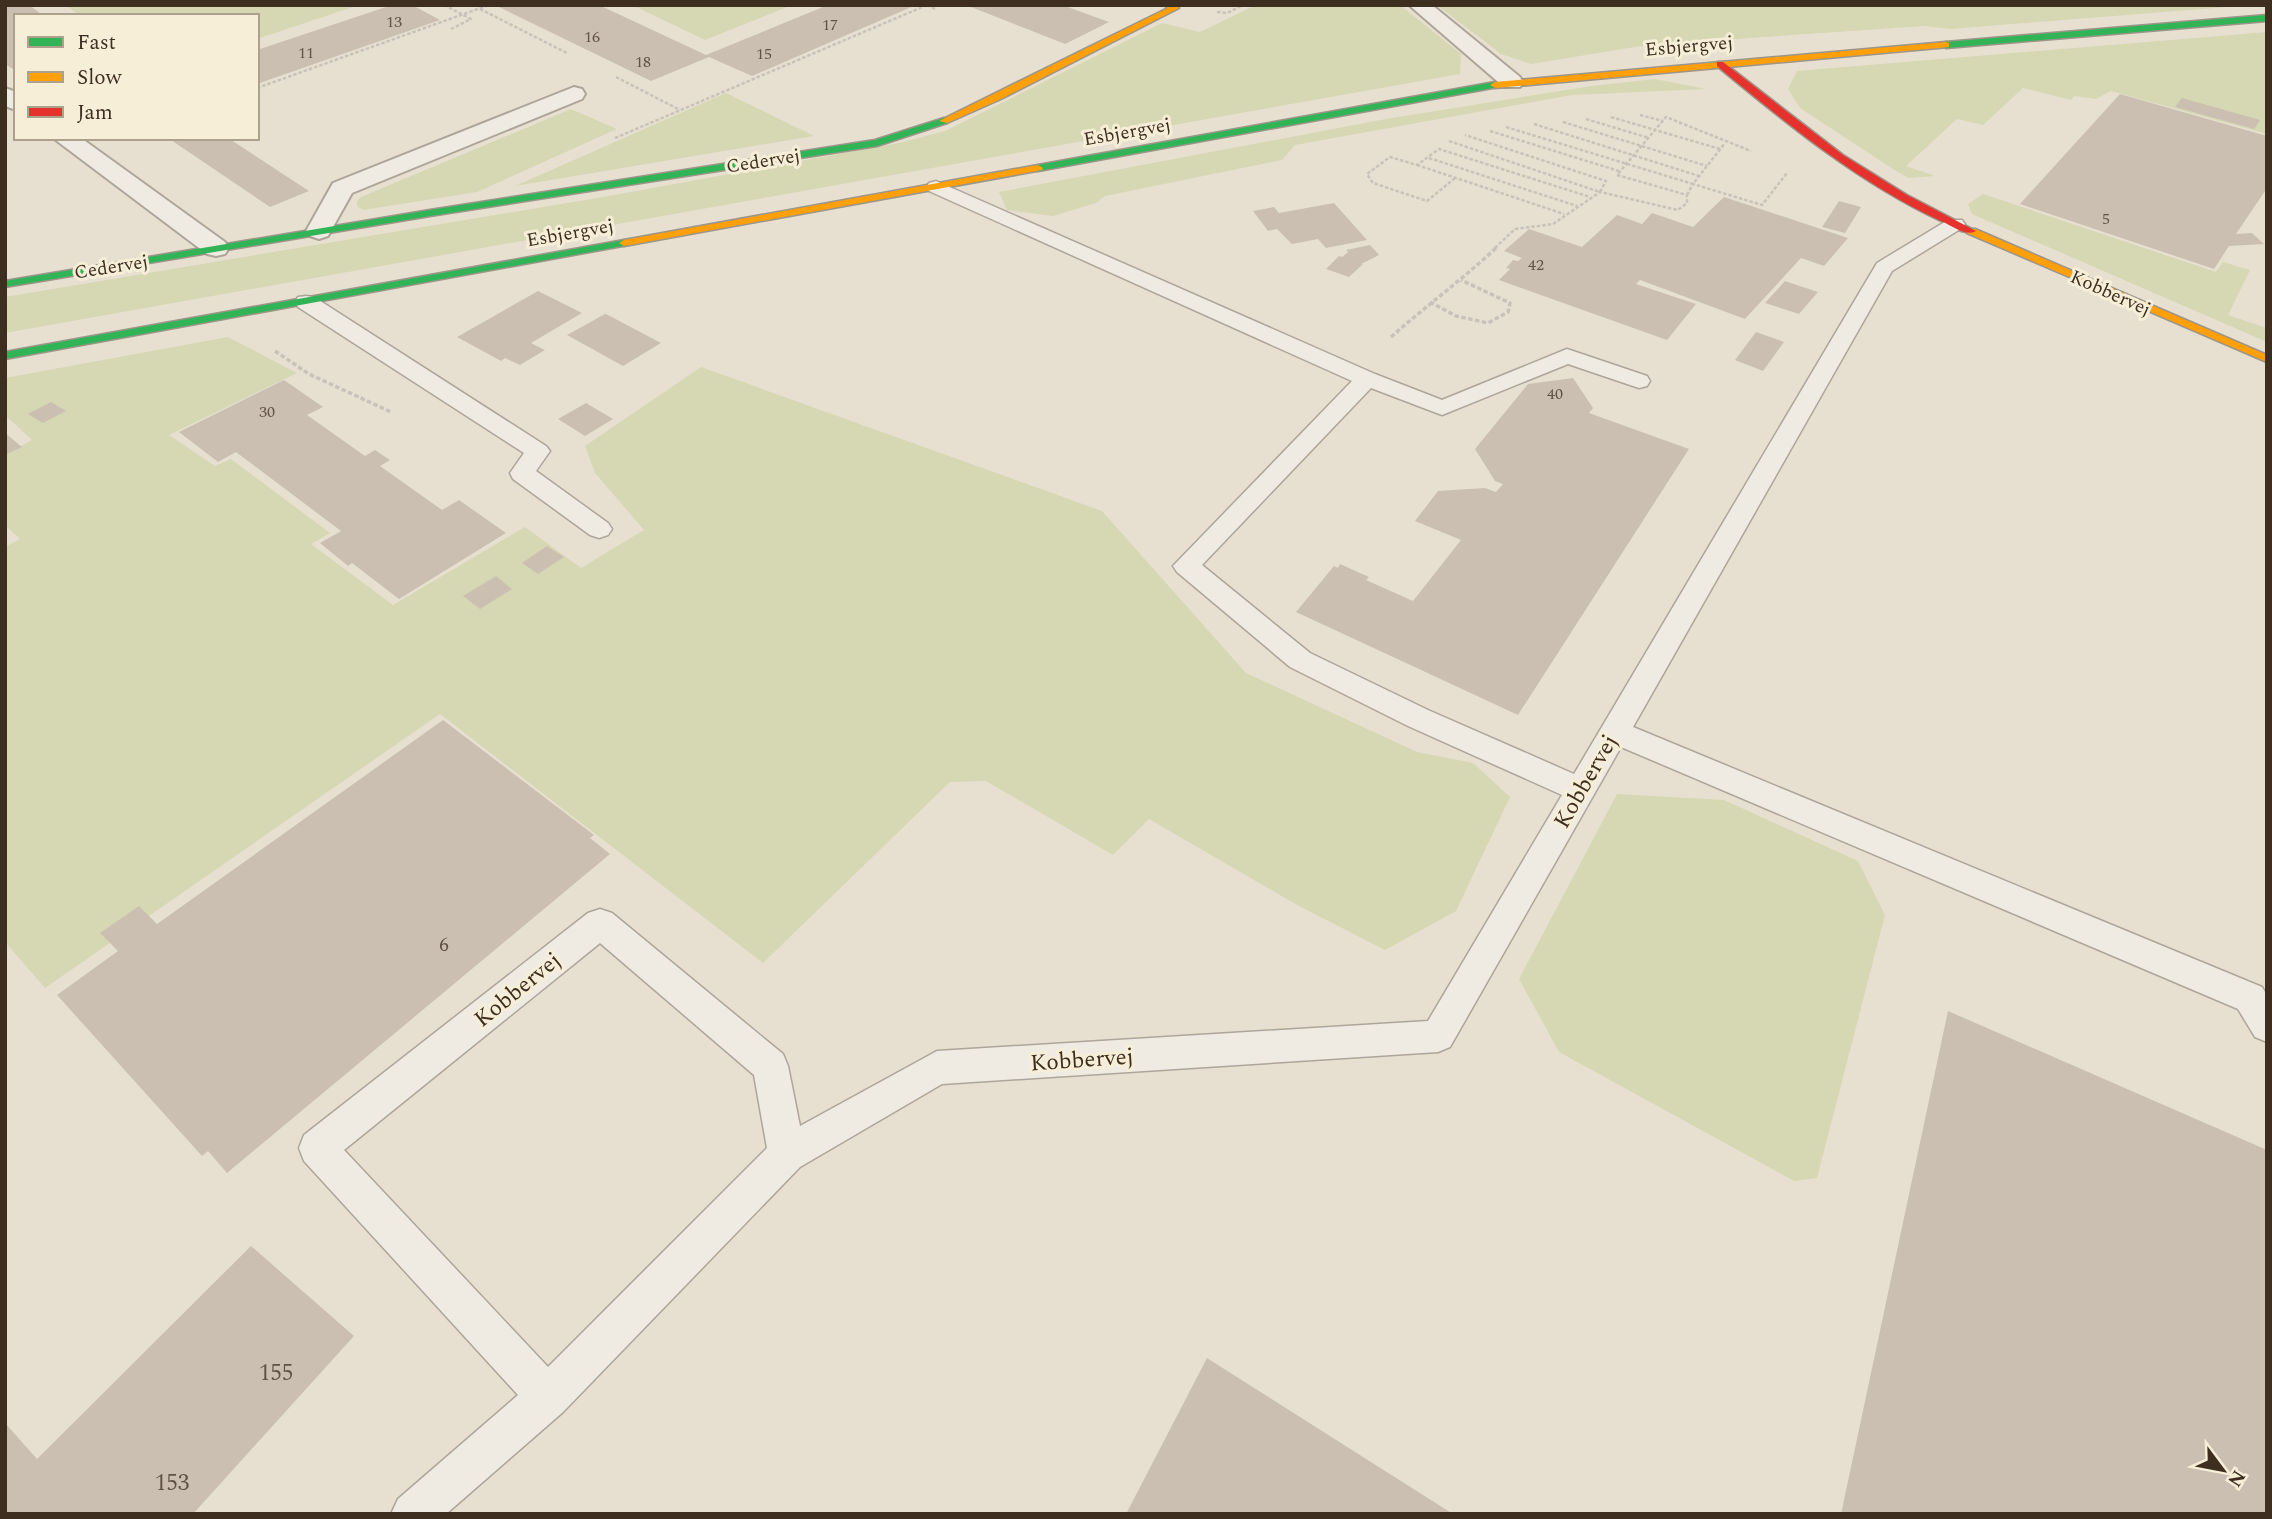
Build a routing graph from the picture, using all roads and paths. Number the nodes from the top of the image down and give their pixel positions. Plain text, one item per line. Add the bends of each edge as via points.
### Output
1 (444, 5) edge
2 (489, 5) edge
3 (927, 5) edge
4 (1168, 5) edge
5 (1419, 5) edge
6 (935, 9) dead end
7 (463, 15) junction
8 (2267, 18) edge
9 (451, 29) dead end
10 (850, 38) junction
11 (859, 41) dead end
12 (1720, 64) junction
13 (323, 65) junction
14 (332, 70) dead end
15 (776, 70) junction
16 (783, 74) dead end
17 (1511, 82) junction
18 (259, 87) edge
19 (574, 94) dead end
20 (1576, 116) dead end
21 (1529, 122) dead end
22 (1562, 122) dead end
23 (1494, 123) dead end
24 (1483, 129) dead end
25 (1655, 130) junction
26 (1459, 133) dead end
27 (1648, 138) junction
28 (68, 140) edge
29 (607, 141) dead end
30 (1449, 141) dead end
31 (1725, 143) junction
32 (1642, 146) junction
33 (1720, 149) junction
34 (1759, 154) dead end
35 (1633, 156) junction
36 (1428, 157) junction
37 (1626, 164) junction
38 (1417, 165) junction
39 (1793, 165) dead end
40 (1707, 166) junction
41 (1619, 171) junction
42 (1699, 176) junction
43 (1455, 178) junction
44 (1693, 184) junction
45 (936, 187) junction
46 (1600, 192) junction
47 (1687, 195) junction
48 (1591, 198) junction
49 (1577, 206) junction
50 (1565, 214) junction
51 (1955, 224) junction
52 (319, 231) junction
53 (216, 248) junction
54 (1461, 279) junction
55 (5, 284) edge
56 (306, 302) junction
57 (1430, 302) junction
58 (1391, 337) dead end
59 (5, 356) edge
60 (2267, 359) edge
61 (1367, 379) junction
62 (1639, 381) dead end
63 (599, 529) dead end
64 (1614, 731) junction
65 (1579, 789) junction
66 (2267, 1026) edge
67 (787, 1154) junction
68 (548, 1396) junction
69 (413, 1514) edge

1 - 7 path
2 - 7 path
3 - 6 path
3 - 10 path
4 - 52 main road, Cedervej via 1175,8 998,97 932,126 877,143
5 - 17 street
7 - 9 path via 471,19
7 - 13 path
8 - 12 main road, Esbjergvej
10 - 11 path
10 - 15 path
12 - 17 main road, Esbjergvej
12 - 51 main road, Kobbervej via 1788,121 1854,167
13 - 14 path
13 - 18 path
15 - 16 path
15 - 29 path
17 - 45 main road, Esbjergvej
19 - 52 street via 342,188
20 - 27 path
21 - 35 path
22 - 32 path
23 - 37 path
24 - 41 path
25 - 27 path
25 - 31 path via 1666,117
25 - 33 path
26 - 46 path via 1606,181
27 - 32 path
28 - 53 street
30 - 46 path
31 - 33 path
31 - 34 path
32 - 35 path
32 - 40 path
33 - 40 path
35 - 37 path
35 - 42 path
36 - 38 path
36 - 48 path via 1439,149
36 - 49 path
37 - 41 path
37 - 44 path
38 - 43 path
38 - 43 path via 1390,157 1367,174 1368,179 1427,201
39 - 44 path via 1762,205
40 - 42 path
41 - 47 path via 1617,175
42 - 44 path
43 - 50 path
44 - 47 path
45 - 56 main road, Esbjergvej
45 - 61 lane
46 - 47 path via 1678,210 1687,203
46 - 48 path
48 - 49 path
49 - 50 path
50 - 54 path via 1553,224 1515,229
51 - 60 main road, Kobbervej
51 - 64 lane, Kobbervej via 1884,267
52 - 53 main road, Cedervej
53 - 55 main road, Cedervej
54 - 57 path
54 - 57 path via 1510,303 1508,312 1488,323 1455,316
56 - 59 main road, Esbjergvej
56 - 63 lane via 538,451 522,473
57 - 58 path
61 - 62 lane via 1442,408 1567,356
61 - 65 lane via 1186,566 1300,660
64 - 65 lane, Kobbervej
64 - 66 lane via 2250,998
65 - 67 lane, Kobbervej via 1438,1036 937,1068
67 - 68 lane
67 - 68 lane, Kobbervej via 770,1066 600,923 317,1149
68 - 69 lane

